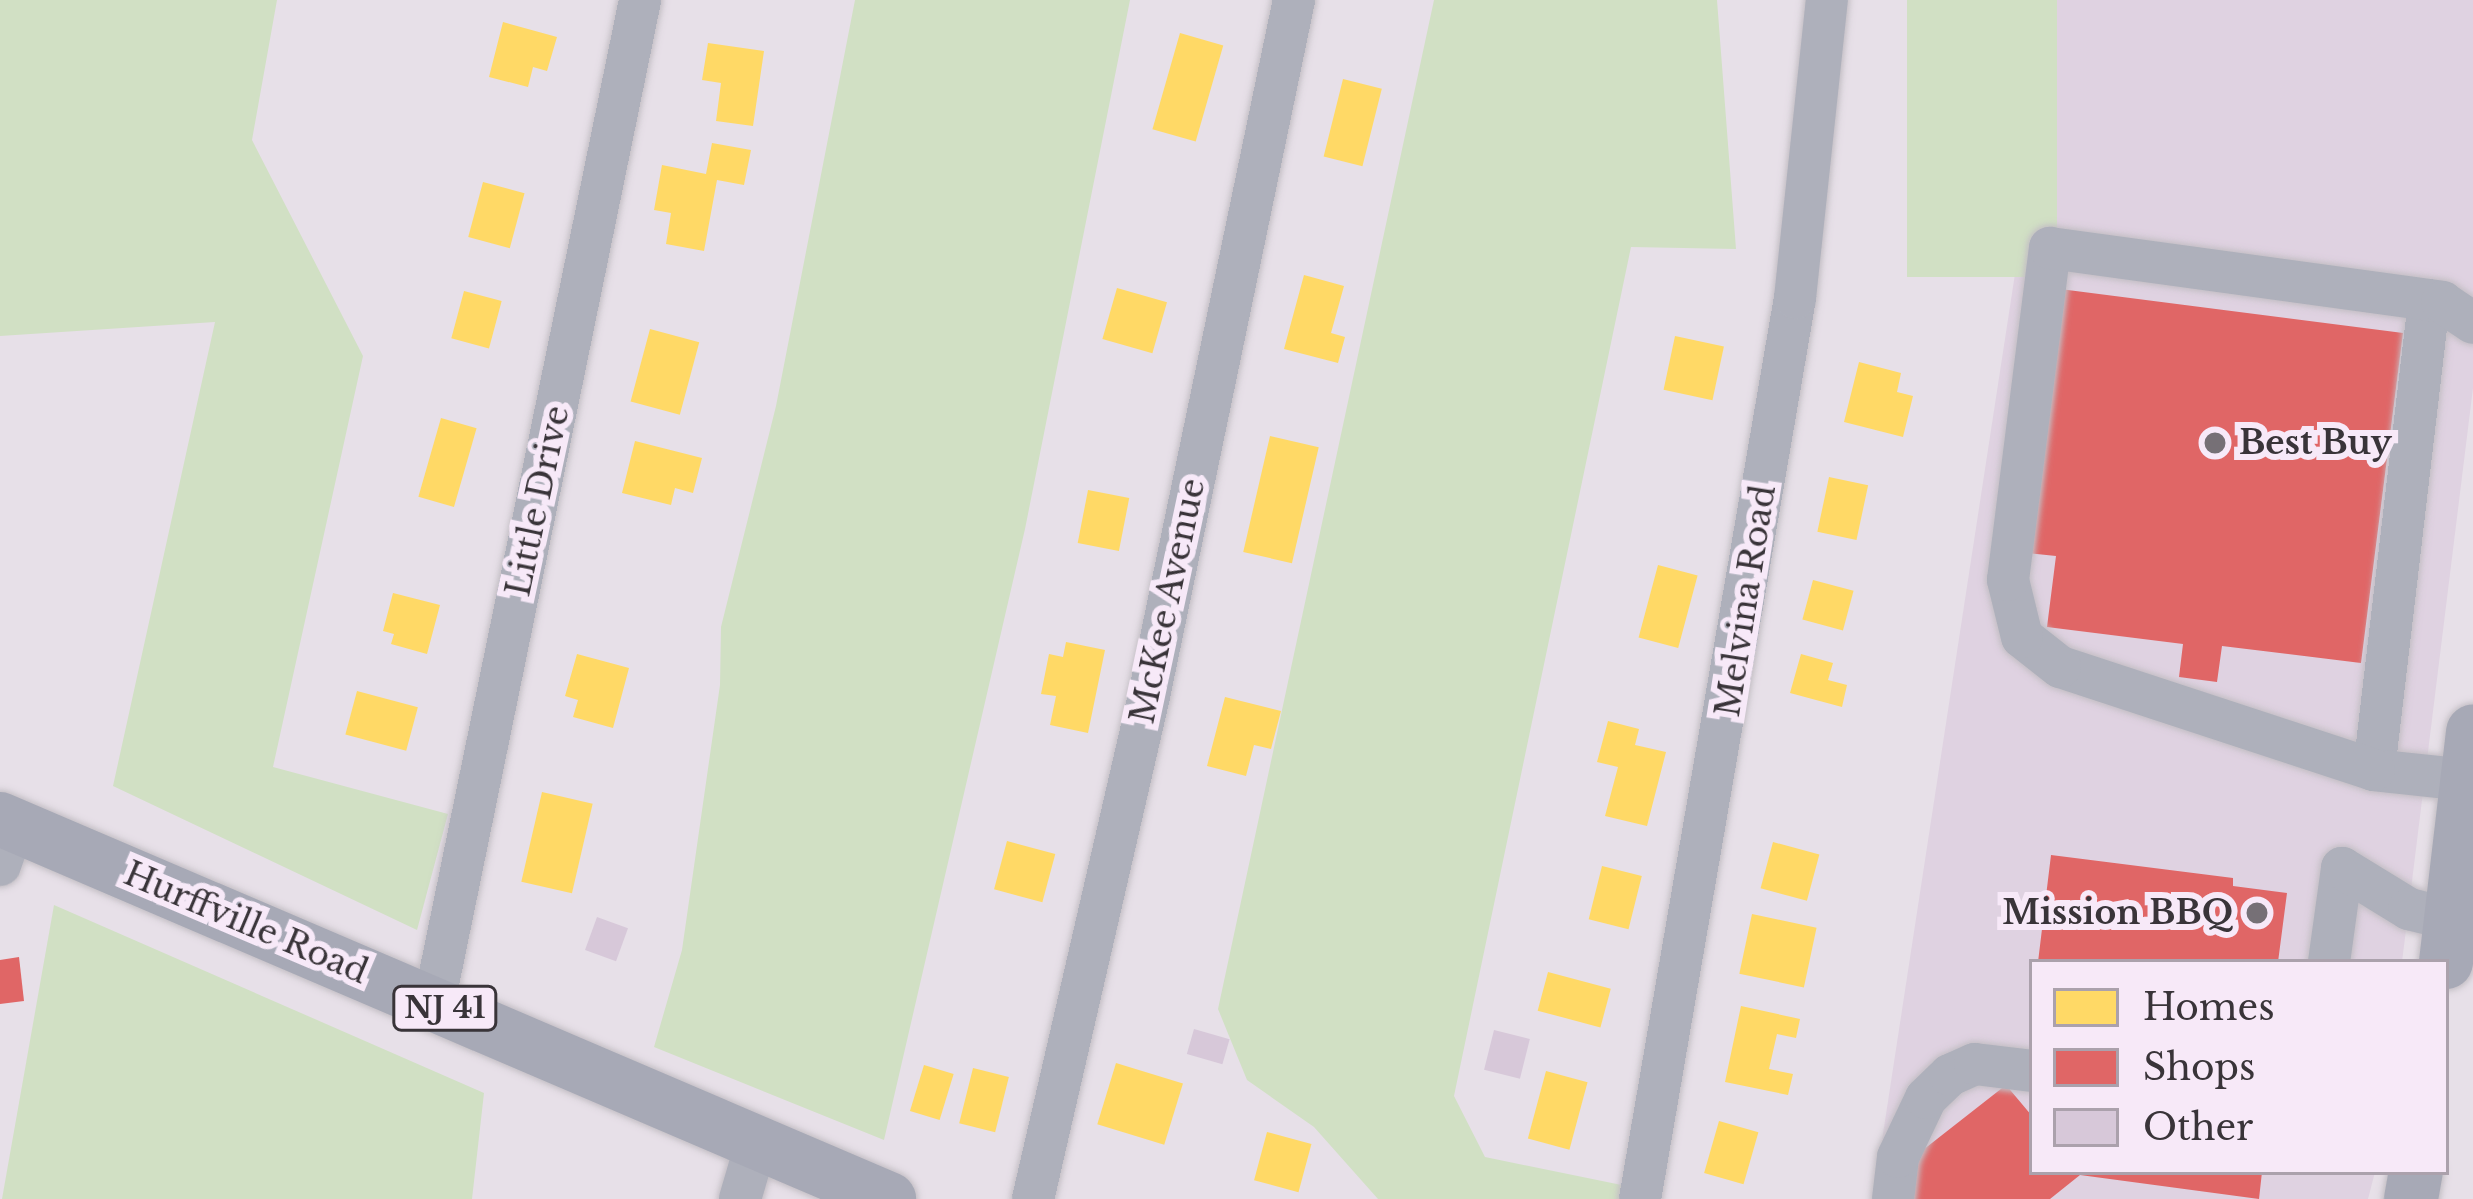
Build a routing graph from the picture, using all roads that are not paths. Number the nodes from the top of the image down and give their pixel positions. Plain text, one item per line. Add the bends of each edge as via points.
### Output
1 (640, 0) edge
2 (1294, 0) edge
3 (1827, 0) edge
4 (2429, 300) junction
5 (2473, 323) edge
6 (2470, 756) edge
7 (2374, 770) junction
8 (5, 837) edge
9 (2456, 937) edge
10 (2329, 959) edge
11 (434, 1003) junction
12 (2029, 1071) edge
13 (757, 1141) junction
14 (878, 1196) edge
15 (740, 1199) edge
16 (1033, 1199) edge
17 (1640, 1199) edge
18 (1893, 1199) edge

1 - 11 street, Little Drive
2 - 16 street, McKee Avenue via 1154,673
3 - 17 street, Melvina Road via 1795,298
4 - 5 street
4 - 7 street
4 - 7 street via 2050,248 2008,580 2022,638 2060,667
6 - 7 street
6 - 9 main road
8 - 11 main road, Hurffville Road / NJ 41
9 - 10 street via 2342,868
11 - 13 main road, Hurffville Road / NJ 41
12 - 18 street via 1975,1064 1950,1075 1926,1098 1898,1157
13 - 14 main road, Hurffville Road / NJ 41
13 - 15 street

